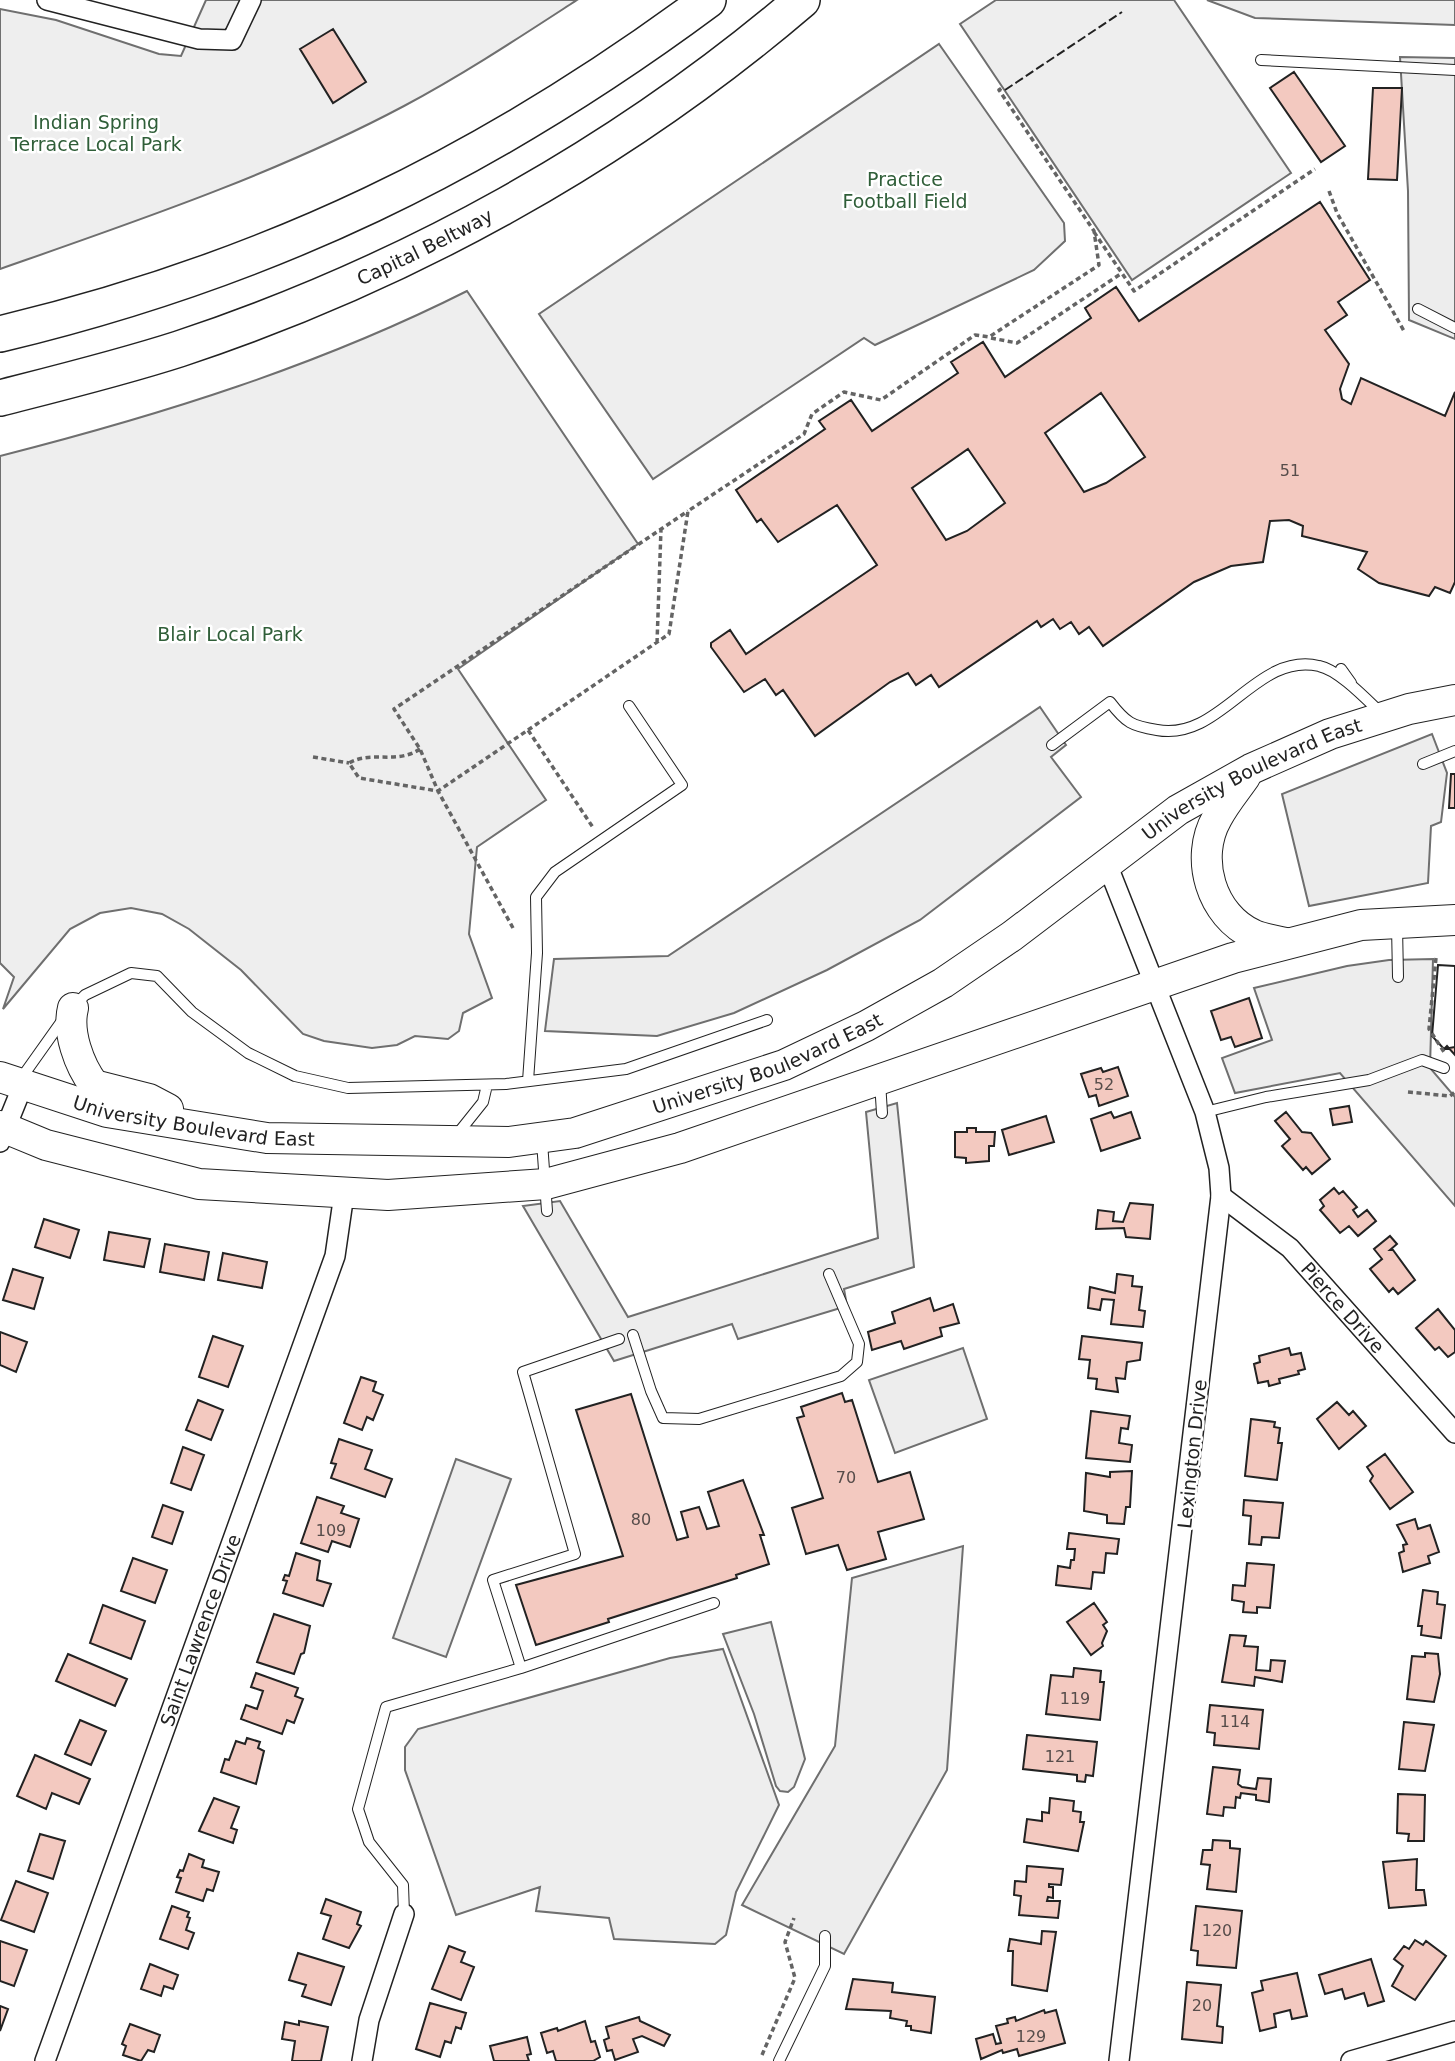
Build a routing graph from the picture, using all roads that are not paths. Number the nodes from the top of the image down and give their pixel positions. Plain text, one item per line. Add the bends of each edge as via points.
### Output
1 (47, 0) edge
2 (251, 0) edge
3 (708, 0) edge
4 (802, 0) edge
5 (1261, 60) dead end
6 (1455, 70) edge
7 (1418, 309) dead end
8 (1455, 328) edge
9 (6, 333) edge
10 (0, 398) edge
11 (1341, 669) dead end
12 (1355, 690) junction
13 (1455, 700) edge
14 (629, 706) dead end
15 (1385, 717) junction
16 (1052, 745) dead end
17 (1455, 751) edge
18 (1423, 764) dead end
19 (1251, 769) junction
20 (1107, 864) junction
21 (1455, 920) edge
22 (1397, 922) junction
23 (1286, 943) junction
24 (1398, 977) dead end
25 (1155, 986) junction
26 (73, 1007) junction
27 (767, 1020) dead end
28 (1444, 1068) dead end
29 (13, 1081) edge
30 (528, 1081) junction
31 (880, 1082) junction
32 (487, 1085) junction
33 (1205, 1112) junction
34 (882, 1113) dead end
35 (191, 1125) junction
36 (2, 1132) edge
37 (542, 1138) junction
38 (453, 1140) junction
39 (344, 1194) junction
40 (1221, 1196) junction
41 (546, 1197) junction
42 (829, 1274) dead end
43 (633, 1335) dead end
44 (620, 1339) dead end
45 (1455, 1433) edge
46 (714, 1603) dead end
47 (521, 1668) junction
48 (404, 1914) joint
49 (825, 1937) dead end
50 (1455, 2031) edge
51 (45, 2061) edge
52 (362, 2061) edge
53 (779, 2061) edge
54 (1119, 2061) edge
55 (1350, 2061) edge

1 - 2 street via 199,39 232,40
3 - 9 highway via 510,133 351,216 154,292
4 - 10 highway, Capital Beltway via 747,47 643,122 542,185 430,246 312,299 178,349
5 - 6 lane
7 - 8 lane
11 - 12 lane
12 - 15 lane
12 - 16 lane via 1321,666 1295,663 1262,679 1195,727 1173,734 1136,728 1110,702
13 - 15 main road, University Boulevard East
14 - 30 lane via 682,785 555,872 536,897
15 - 19 main road, University Boulevard East via 1330,734
17 - 18 lane
19 - 20 main road, University Boulevard East via 1178,810
19 - 23 main road via 1216,819 1207,844 1207,872 1217,901 1236,923 1254,935
20 - 25 street, Lexington Drive
20 - 37 main road, University Boulevard East via 954,975 866,1026 772,1069 575,1133
21 - 22 main road
22 - 23 main road via 1361,925
22 - 24 lane
23 - 25 main road
25 - 31 main road
25 - 33 street, Lexington Drive
26 - 29 lane
26 - 32 lane via 85,995 131,973 157,976 248,1053 295,1076 348,1088
26 - 35 main road via 70,1019 75,1042 82,1066 94,1084 149,1099
27 - 30 lane via 626,1069
28 - 33 lane via 1422,1060 1369,1080
29 - 35 main road, University Boulevard East via 107,1112
29 - 36 street
30 - 32 lane
31 - 34 lane
31 - 41 main road
32 - 38 lane via 483,1102
33 - 40 street, Lexington Drive
35 - 38 main road, University Boulevard East via 316,1141
36 - 39 main road via 199,1184
37 - 38 main road, University Boulevard East
37 - 41 lane
39 - 41 main road
39 - 51 street, Saint Lawrence Drive via 335,1256
40 - 45 street, Pierce Drive via 1290,1248
40 - 54 street, Lexington Drive
42 - 43 lane via 859,1344 857,1362 841,1376 699,1419 663,1418
44 - 47 lane via 523,1372 575,1554 493,1580
46 - 47 lane
47 - 48 lane via 386,1707 358,1809 369,1842 403,1885
48 - 52 street via 369,2020
49 - 53 lane via 825,1966
50 - 55 street

